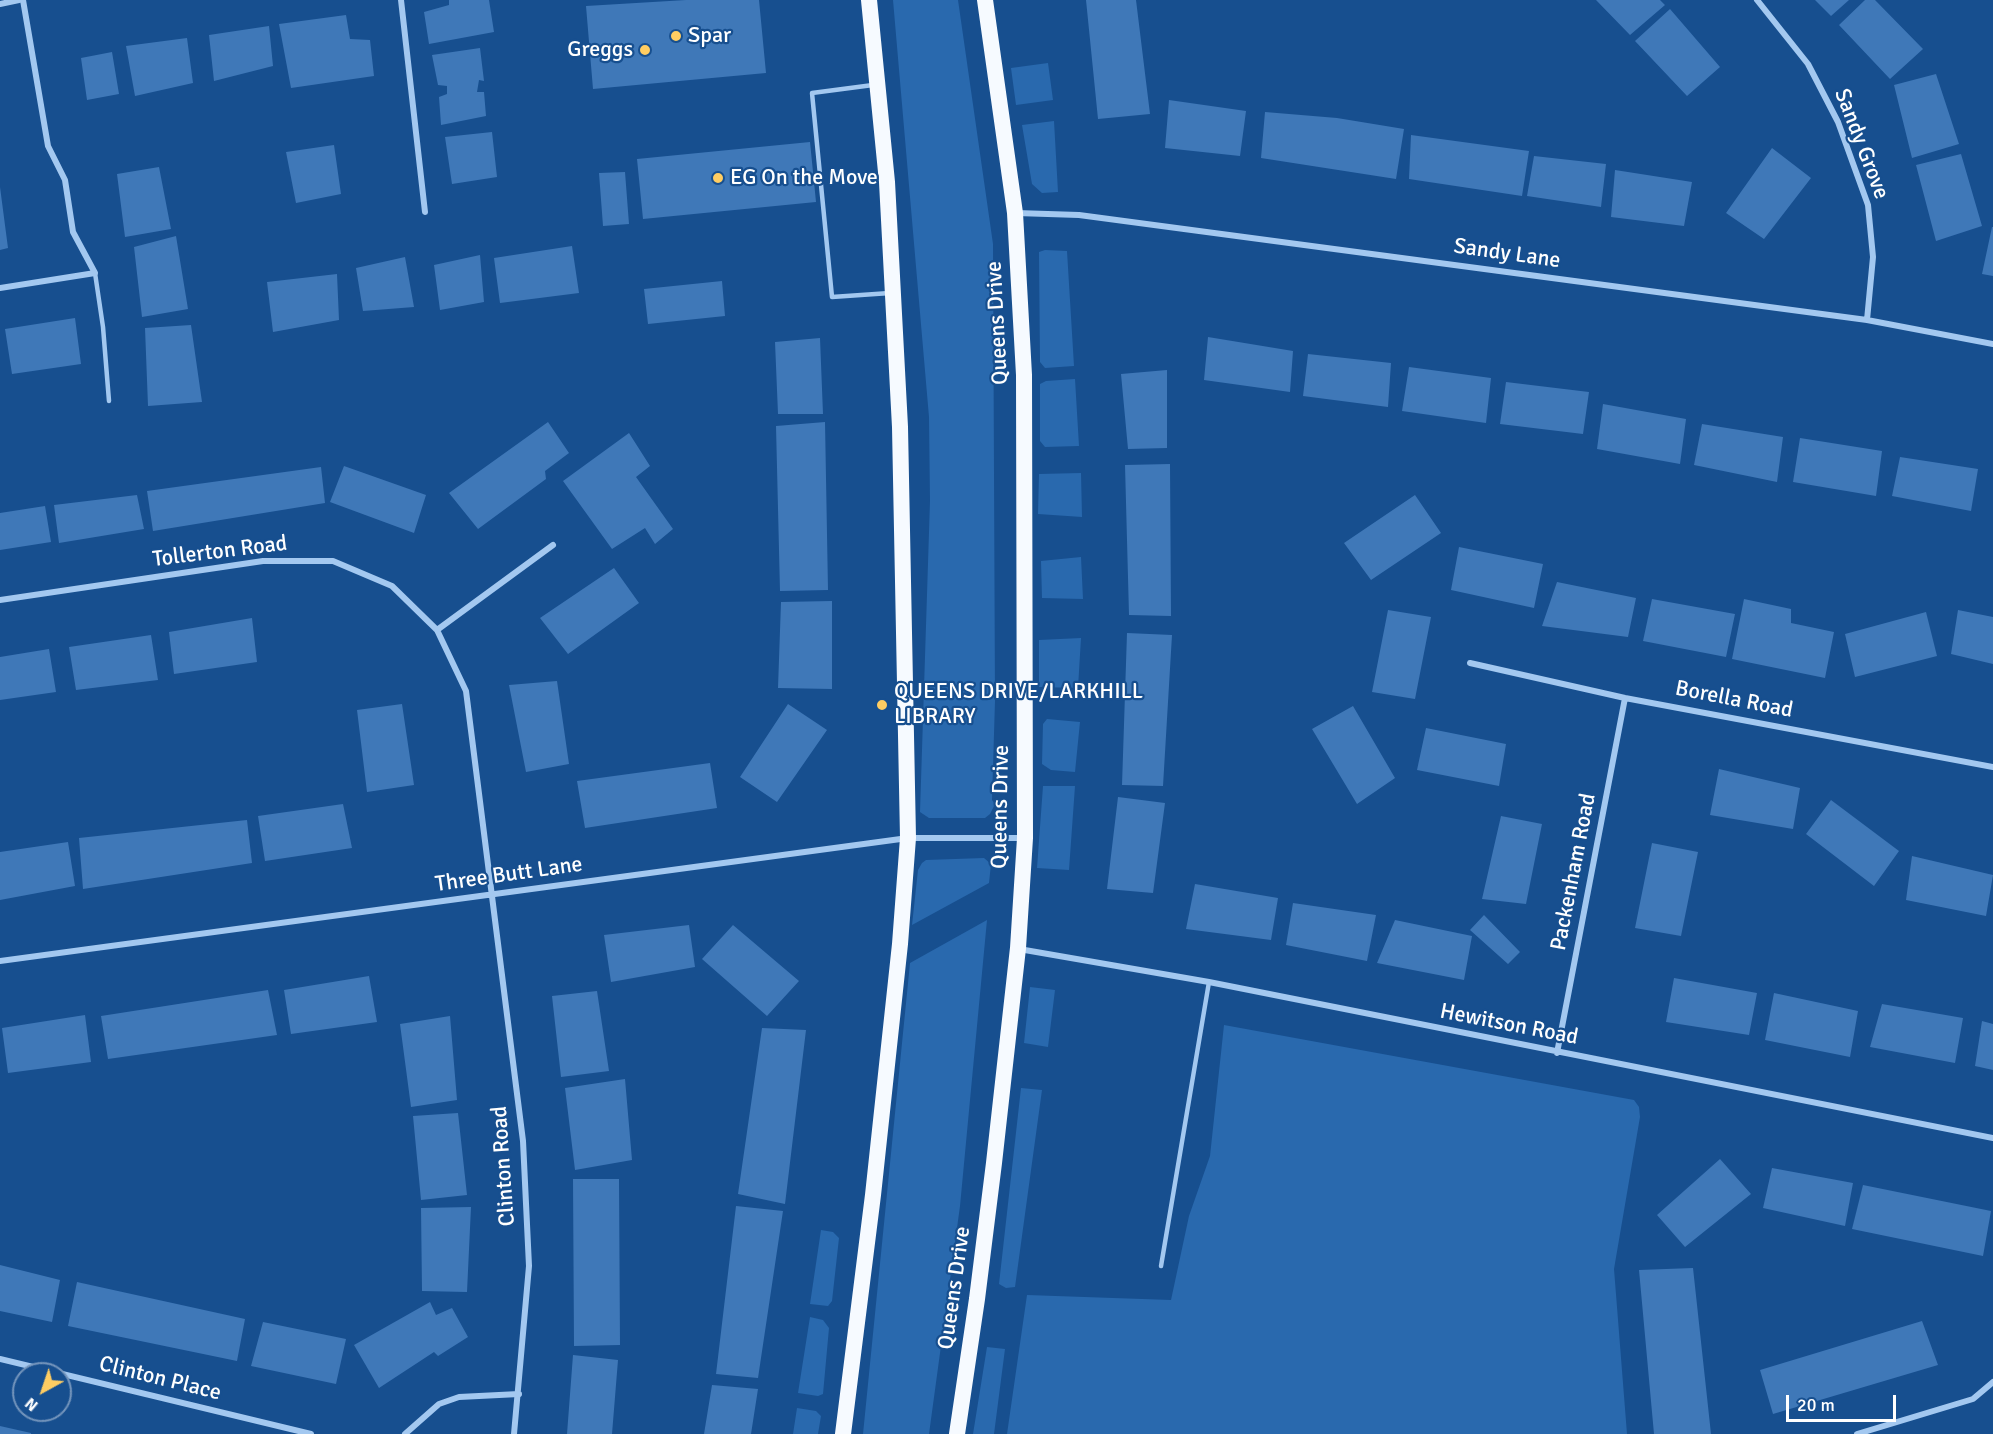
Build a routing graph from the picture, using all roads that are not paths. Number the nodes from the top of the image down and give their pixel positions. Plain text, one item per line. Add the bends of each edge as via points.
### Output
1 (21, 0) edge
2 (401, 0) edge
3 (869, 0) edge
4 (985, 0) edge
5 (1757, 0) edge
6 (0, 4) edge
7 (877, 85) junction
8 (425, 212) dead end
9 (1015, 213) junction
10 (95, 273) junction
11 (0, 288) edge
12 (892, 293) junction
13 (1867, 320) junction
14 (1993, 344) edge
15 (109, 401) dead end
16 (553, 545) dead end
17 (0, 600) edge
18 (437, 630) junction
19 (1470, 663) dead end
20 (1625, 698) junction
21 (1993, 767) edge
22 (908, 838) junction
23 (1024, 838) junction
24 (490, 897) junction
25 (1018, 948) junction
26 (0, 961) edge
27 (1209, 982) junction
28 (1557, 1053) junction
29 (1993, 1138) edge
30 (1161, 1266) dead end
31 (0, 1359) edge
32 (1993, 1382) edge
33 (519, 1394) junction
34 (311, 1434) edge
35 (405, 1434) edge
36 (514, 1434) edge
37 (843, 1434) edge
38 (957, 1434) edge
39 (1857, 1434) edge

1 - 6 street
1 - 10 street via 48,146 65,180 73,232
2 - 8 street
3 - 7 highway
4 - 9 highway, Queens Drive
5 - 13 street, Sandy Grove via 1808,64 1838,122 1868,205 1873,257
7 - 12 highway
7 - 12 lane via 812,93 832,297
9 - 13 street, Sandy Lane via 1079,215
9 - 23 highway, Queens Drive via 1024,375
10 - 11 street
10 - 15 lane via 104,327
12 - 22 highway via 900,428
13 - 14 street, Sandy Lane
16 - 18 street
17 - 18 street, Tollerton Road via 263,561 333,561 392,586
18 - 24 street, Tollerton Road via 466,691
19 - 20 street, Borella Road
20 - 21 street, Borella Road
20 - 28 street, Packenham Road
22 - 23 street, Three Butt Lane
22 - 24 street, Three Butt Lane
22 - 37 highway via 874,1183
23 - 25 highway, Queens Drive
24 - 26 street, Three Butt Lane
24 - 33 street, Clinton Road via 523,1141 529,1266
25 - 27 street, Hewitson Road
25 - 38 highway, Queens Drive via 978,1299
27 - 28 street, Hewitson Road
27 - 30 lane
28 - 29 street, Hewitson Road
31 - 34 street, Clinton Place
32 - 39 street via 1973,1399
33 - 35 street via 459,1397 439,1404
33 - 36 street, Clinton Road

